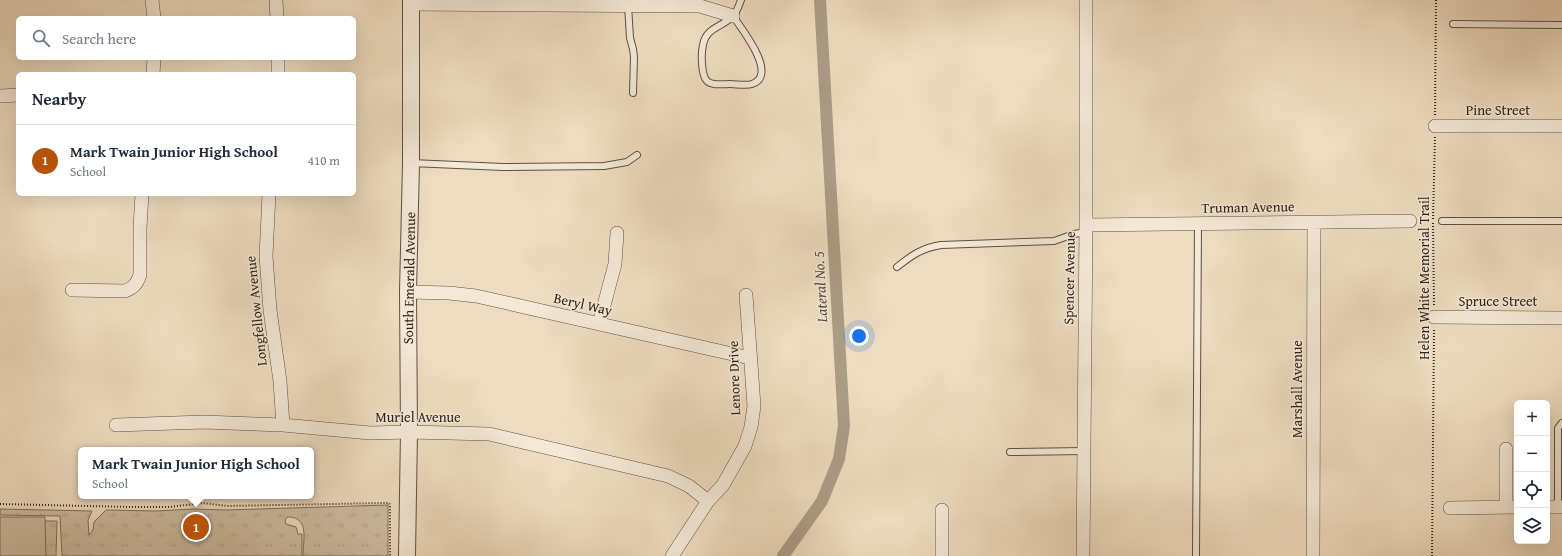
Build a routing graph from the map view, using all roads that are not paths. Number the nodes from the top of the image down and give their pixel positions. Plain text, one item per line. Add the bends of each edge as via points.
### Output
1 (152, 0) edge
2 (276, 0) edge
3 (742, 0) edge
4 (1086, 0) edge
5 (411, 2) edge
6 (607, 2) edge
7 (679, 3) edge
8 (628, 5) junction
9 (154, 16) edge
10 (277, 16) edge
11 (733, 16) junction
12 (1453, 24) dead end
13 (1562, 25) edge
14 (154, 60) edge
15 (278, 60) edge
16 (153, 72) edge
17 (278, 72) edge
18 (633, 93) dead end
19 (16, 95) edge
20 (0, 96) edge
21 (1435, 126) road end
22 (1562, 126) edge
23 (637, 155) dead end
24 (411, 163) junction
25 (142, 196) edge
26 (269, 196) edge
27 (1410, 221) dead end
28 (1442, 221) dead end
29 (1562, 221) edge
30 (1314, 223) junction
31 (1198, 224) junction
32 (1086, 228) junction
33 (617, 233) dead end
34 (897, 267) dead end
35 (72, 290) dead end
36 (408, 292) junction
37 (746, 295) dead end
38 (1434, 317) road end
39 (1562, 318) edge
40 (599, 324) junction
41 (750, 358) junction
42 (1562, 423) edge
43 (116, 425) dead end
44 (282, 425) junction
45 (409, 432) junction
46 (1506, 449) dead end
47 (1084, 451) junction
48 (1010, 452) dead end
49 (708, 501) junction
50 (1511, 507) edge
51 (1556, 507) edge
52 (1450, 508) dead end
53 (942, 510) dead end
54 (407, 556) edge
55 (672, 556) edge
56 (942, 556) edge
57 (1083, 556) edge
58 (1196, 556) edge
59 (1312, 556) edge

1 - 9 street
2 - 10 street
3 - 11 lane
4 - 32 street, Spencer Avenue
5 - 6 street
5 - 24 street, South Emerald Avenue
6 - 8 street
7 - 8 street
7 - 11 street
8 - 18 lane via 634,57
11 - 11 lane via 713,29 706,36 703,45 703,73 706,80 712,84 752,84 758,80 762,72 755,49
12 - 13 lane
14 - 16 street
15 - 17 street
19 - 20 street
21 - 22 street, Pine Street
23 - 24 lane via 627,162 604,166 503,167
24 - 36 street, South Emerald Avenue
25 - 35 street via 140,275 137,282 125,292
26 - 44 street, Longfellow Avenue via 266,256 270,310 280,381
27 - 30 street, Truman Avenue
28 - 29 lane
30 - 31 street, Truman Avenue
30 - 59 street, Marshall Avenue
31 - 32 street, Truman Avenue
31 - 58 lane
32 - 34 lane via 1054,241 927,247
32 - 47 street, Spencer Avenue
33 - 40 street via 615,264
36 - 40 street, Beryl Way via 476,296
36 - 45 street, South Emerald Avenue
37 - 41 street, Lenore Drive
38 - 39 street, Spruce Street
40 - 41 street, Beryl Way
41 - 49 street, Lenore Drive via 754,406 751,427 745,446 723,485
42 - 51 lane via 1558,428
43 - 44 street, Muriel Avenue via 204,422
44 - 45 street, Muriel Avenue via 370,433
45 - 49 street, Muriel Avenue via 489,434 638,468 668,476 689,486
45 - 54 street, South Emerald Avenue
46 - 50 street
47 - 48 lane
47 - 57 street, Spencer Avenue
49 - 55 street, Lenore Drive
50 - 52 street
53 - 56 street

